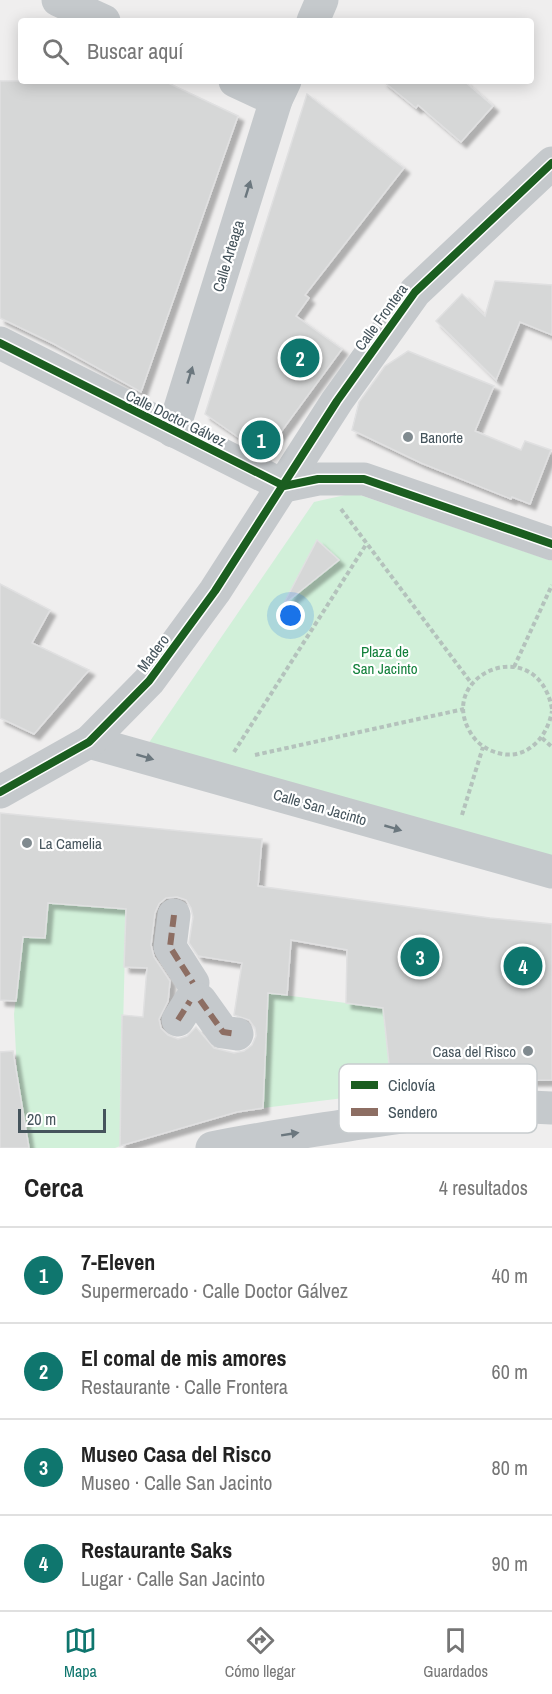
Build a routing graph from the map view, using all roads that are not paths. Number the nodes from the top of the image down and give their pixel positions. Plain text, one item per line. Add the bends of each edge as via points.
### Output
1 (58, 0) edge
2 (322, 0) edge
3 (97, 18) edge
4 (314, 18) edge
5 (250, 84) edge
6 (280, 90) edge
7 (552, 163) edge
8 (0, 343) edge
9 (173, 431) junction
10 (284, 486) junction
11 (552, 544) edge
12 (89, 742) junction
13 (0, 792) edge
14 (552, 872) edge
15 (174, 915) dead end
16 (237, 1034) dead end
17 (537, 1107) edge
18 (552, 1108) edge
19 (339, 1126) edge
20 (212, 1148) edge

1 - 3 street
2 - 4 street
5 - 6 street
9 -> 6 street, Calle Arteaga
7 - 10 street, Calle Frontera via 415,292 337,401
8 - 9 street, Calle Doctor Gálvez
9 - 10 street, Calle Doctor Gálvez
10 - 11 street via 318,479 364,479
10 - 12 street, Madero via 215,591 149,681
12 - 13 street, Madero
12 -> 14 street, Calle San Jacinto
15 - 16 street via 170,947 190,1001 223,1032
17 -> 18 street
20 -> 19 street

